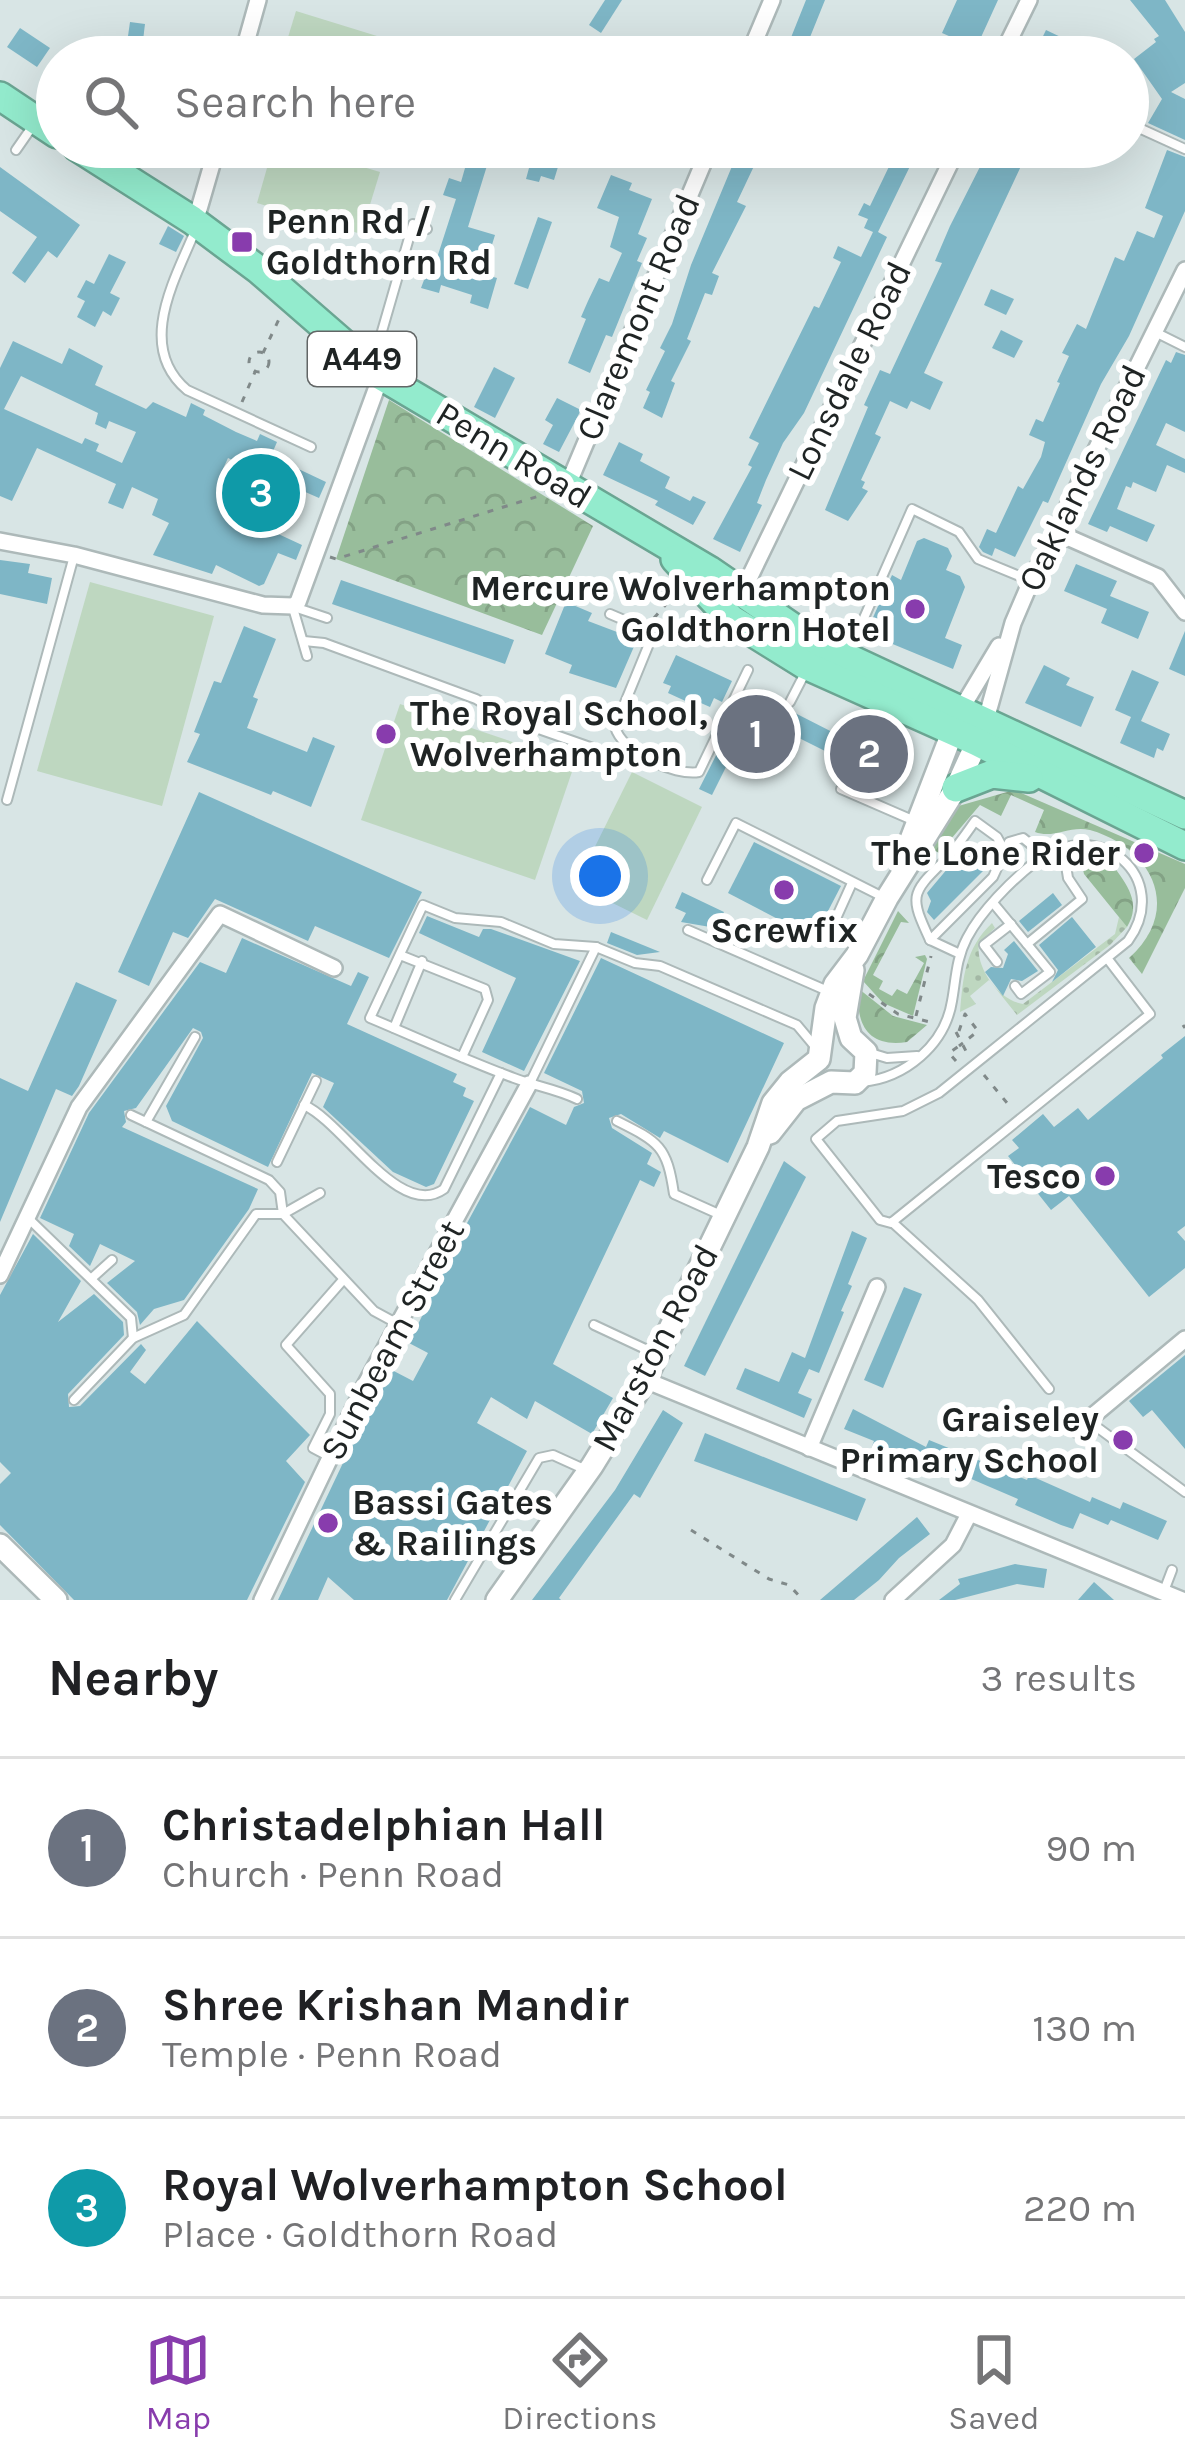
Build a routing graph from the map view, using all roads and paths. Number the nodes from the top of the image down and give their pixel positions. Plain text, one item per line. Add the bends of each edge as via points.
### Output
1 (258, 0) edge
2 (772, 0) edge
3 (1029, 0) edge
4 (248, 36) edge
5 (757, 36) edge
6 (1011, 36) edge
7 (0, 96) edge
8 (36, 121) edge
9 (1149, 133) edge
10 (36, 136) edge
11 (1185, 149) edge
12 (16, 151) dead end
13 (110, 168) edge
14 (211, 168) edge
15 (701, 168) edge
16 (948, 168) edge
17 (195, 222) junction
18 (427, 229) dead end
19 (1185, 270) edge
20 (290, 296) junction
21 (1154, 332) junction
22 (1185, 347) edge
23 (263, 353) junction
24 (255, 370) junction
25 (377, 371) junction
26 (237, 413) junction
27 (311, 447) dead end
28 (557, 491) junction
29 (1058, 532) junction
30 (0, 541) edge
31 (664, 547) junction
32 (74, 555) junction
33 (328, 556) dead end
34 (1030, 581) junction
35 (685, 584) dead end
36 (741, 596) junction
37 (1182, 602) edge
38 (292, 606) junction
39 (610, 614) dead end
40 (327, 618) dead end
41 (1013, 623) junction
42 (645, 629) junction
43 (304, 641) junction
44 (307, 656) dead end
45 (847, 658) junction
46 (809, 667) junction
47 (748, 670) dead end
48 (790, 701) dead end
49 (969, 727) junction
50 (625, 745) junction
51 (956, 788) junction
52 (841, 789) dead end
53 (1079, 792) junction
54 (8, 800) dead end
55 (1185, 815) edge
56 (918, 823) junction
57 (1185, 846) edge
58 (1063, 847) junction
59 (1004, 850) junction
60 (1046, 856) junction
61 (707, 880) dead end
62 (852, 883) junction
63 (886, 898) junction
64 (994, 904) junction
65 (1011, 924) junction
66 (688, 930) dead end
67 (933, 941) junction
68 (1027, 944) junction
69 (596, 947) junction
70 (861, 947) junction
71 (960, 954) junction
72 (400, 955) junction
73 (1107, 958) junction
74 (422, 962) junction
75 (997, 962) dead end
76 (334, 968) dead end
77 (859, 985) dead end
78 (1015, 986) dead end
79 (832, 992) junction
80 (915, 1019) junction
81 (943, 1027) junction
82 (394, 1028) junction
83 (958, 1033) junction
84 (195, 1037) dead end
85 (858, 1045) junction
86 (821, 1053) junction
87 (920, 1055) junction
88 (462, 1057) junction
89 (972, 1058) junction
90 (501, 1073) junction
91 (316, 1081) dead end
92 (831, 1082) junction
93 (855, 1083) junction
94 (529, 1084) junction
95 (578, 1099) dead end
96 (304, 1105) junction
97 (131, 1115) dead end
98 (1020, 1120) junction
99 (617, 1121) dead end
100 (146, 1122) junction
101 (758, 1147) junction
102 (277, 1162) dead end
103 (320, 1193) dead end
104 (283, 1214) junction
105 (724, 1216) junction
106 (27, 1217) junction
107 (892, 1222) junction
108 (7, 1239) edge
109 (112, 1260) dead end
110 (0, 1275) edge
111 (92, 1278) junction
112 (344, 1280) junction
113 (877, 1288) dead end
114 (400, 1325) junction
115 (594, 1325) dead end
116 (133, 1338) junction
117 (1185, 1339) edge
118 (658, 1354) junction
119 (645, 1380) junction
120 (1049, 1390) dead end
121 (74, 1400) dead end
122 (1083, 1424) joint
123 (809, 1448) junction
124 (330, 1456) junction
125 (588, 1471) junction
126 (1185, 1492) edge
127 (969, 1514) junction
128 (691, 1530) dead end
129 (0, 1545) edge
130 (1172, 1570) dead end
131 (1151, 1593) edge
132 (56, 1600) edge
133 (262, 1600) edge
134 (455, 1600) edge
135 (497, 1600) edge
136 (803, 1600) edge
137 (893, 1600) edge
138 (1182, 1600) edge

1 - 4 street
2 - 5 street
3 - 6 street
7 - 8 highway
9 - 11 lane
10 - 12 lane
13 - 17 highway, Penn Road / A449
14 - 17 street
15 - 28 street, Claremont Road
16 - 36 street, Lonsdale Road
17 - 20 highway, Penn Road / A449
17 - 26 lane via 163,312 164,352 175,380
18 - 25 lane via 413,224
19 - 21 street, Oaklands Road
20 - 23 path
20 - 25 highway, Penn Road / A449
21 - 22 lane
21 - 29 street, Oaklands Road
23 - 24 path via 250,358
23 - 24 path via 268,365
24 - 26 path
25 - 28 highway, Penn Road / A449
25 - 38 street
26 - 27 lane
28 - 31 highway, Penn Road / A449
28 - 33 path
29 - 34 street, Oaklands Road
29 - 37 street via 1158,577
30 - 32 street
31 - 36 highway, Penn Road / A449
31 - 46 highway, Penn Road / A449 via 730,619
32 - 38 street
32 - 54 lane
34 - 41 street, Oaklands Road
34 - 45 lane via 979,559 958,532 912,509
35 - 42 path
36 - 45 highway, Penn Road / A449
38 - 40 lane
38 - 43 lane
39 - 42 lane
41 - 49 street, Oaklands Road
41 - 49 street, Oaklands Road
42 - 50 lane via 649,647 615,727
43 - 44 lane
43 - 50 lane via 610,754
45 - 49 highway, Penn Road / A449
46 - 48 lane
46 - 49 highway, Penn Road / A449
47 - 50 lane via 699,772
49 - 51 street
49 - 53 highway, Penn Road / A449
49 - 55 highway, Penn Road / A449
49 - 56 street
51 - 53 highway via 1010,773
51 - 63 street
52 - 56 lane
53 - 57 highway, Penn Road / A449
56 - 63 street
58 - 60 lane
58 - 68 lane via 1082,899
58 - 73 lane via 1093,843 1115,854 1142,895 1138,926
59 - 60 lane via 1023,838
59 - 67 lane via 993,877
59 - 67 lane via 975,821 916,891 915,907
60 - 64 lane
61 - 62 lane via 736,823
62 - 63 lane
62 - 70 lane via 833,925
63 - 70 street
64 - 65 lane
64 - 71 lane
65 - 68 lane
65 - 75 lane via 984,945
66 - 79 lane
67 - 71 lane
67 - 80 path
68 - 78 lane via 1050,972 1021,994
69 - 72 lane via 554,944 423,905
69 - 86 lane via 796,1024
69 - 94 lane
70 - 79 street
70 - 85 street via 846,997
71 - 81 lane
72 - 74 lane
72 - 82 lane via 370,1018
73 - 89 lane
73 - 98 lane via 1150,1014
74 - 82 lane
74 - 88 lane via 485,989 488,1000
76 - 106 street via 220,914 89,1096
77 - 80 path
79 - 86 street
80 - 81 path
81 - 83 path
81 - 87 lane
82 - 88 lane
83 - 89 path
83 - 89 path via 965,1014 978,1031 950,1053 957,1063
84 - 100 lane
85 - 86 street, Marston Road via 836,1038
85 - 87 lane via 887,1058
85 - 93 street via 865,1073
86 - 92 street
86 - 101 street, Marston Road via 773,1103
87 - 93 lane via 890,1078
88 - 90 lane
89 - 98 path
89 - 107 lane via 919,1105 837,1121 816,1138 880,1220
90 - 94 lane
90 - 96 lane via 434,1196 404,1191
91 - 96 lane
92 - 93 street
92 - 101 street, Marston Road via 796,1100
94 - 95 lane
94 - 114 street, Sunbeam Street
96 - 102 lane
97 - 100 lane
98 - 107 lane
99 - 105 lane via 658,1142 674,1194
100 - 104 lane via 269,1180
101 - 105 street, Marston Road
103 - 104 lane
104 - 112 lane
104 - 116 lane via 256,1214 184,1315
105 - 118 street, Marston Road
106 - 108 street
106 - 111 lane
107 - 120 lane via 978,1300
108 - 110 street
109 - 111 lane
111 - 116 lane via 131,1318
112 - 114 lane
112 - 124 lane via 286,1345 330,1394 313,1448
113 - 123 street
114 - 124 street, Sunbeam Street
115 - 118 lane
116 - 121 lane
117 - 122 street
118 - 119 street, Marston Road
119 - 123 street
119 - 125 street, Marston Road
122 - 126 lane
123 - 127 street
124 - 133 street, Sunbeam Street
125 - 134 lane via 553,1455 539,1458
125 - 135 street, Marston Road
127 - 131 street
127 - 137 street via 953,1545
128 - 136 path
129 - 132 street
130 - 131 lane
131 - 138 street

